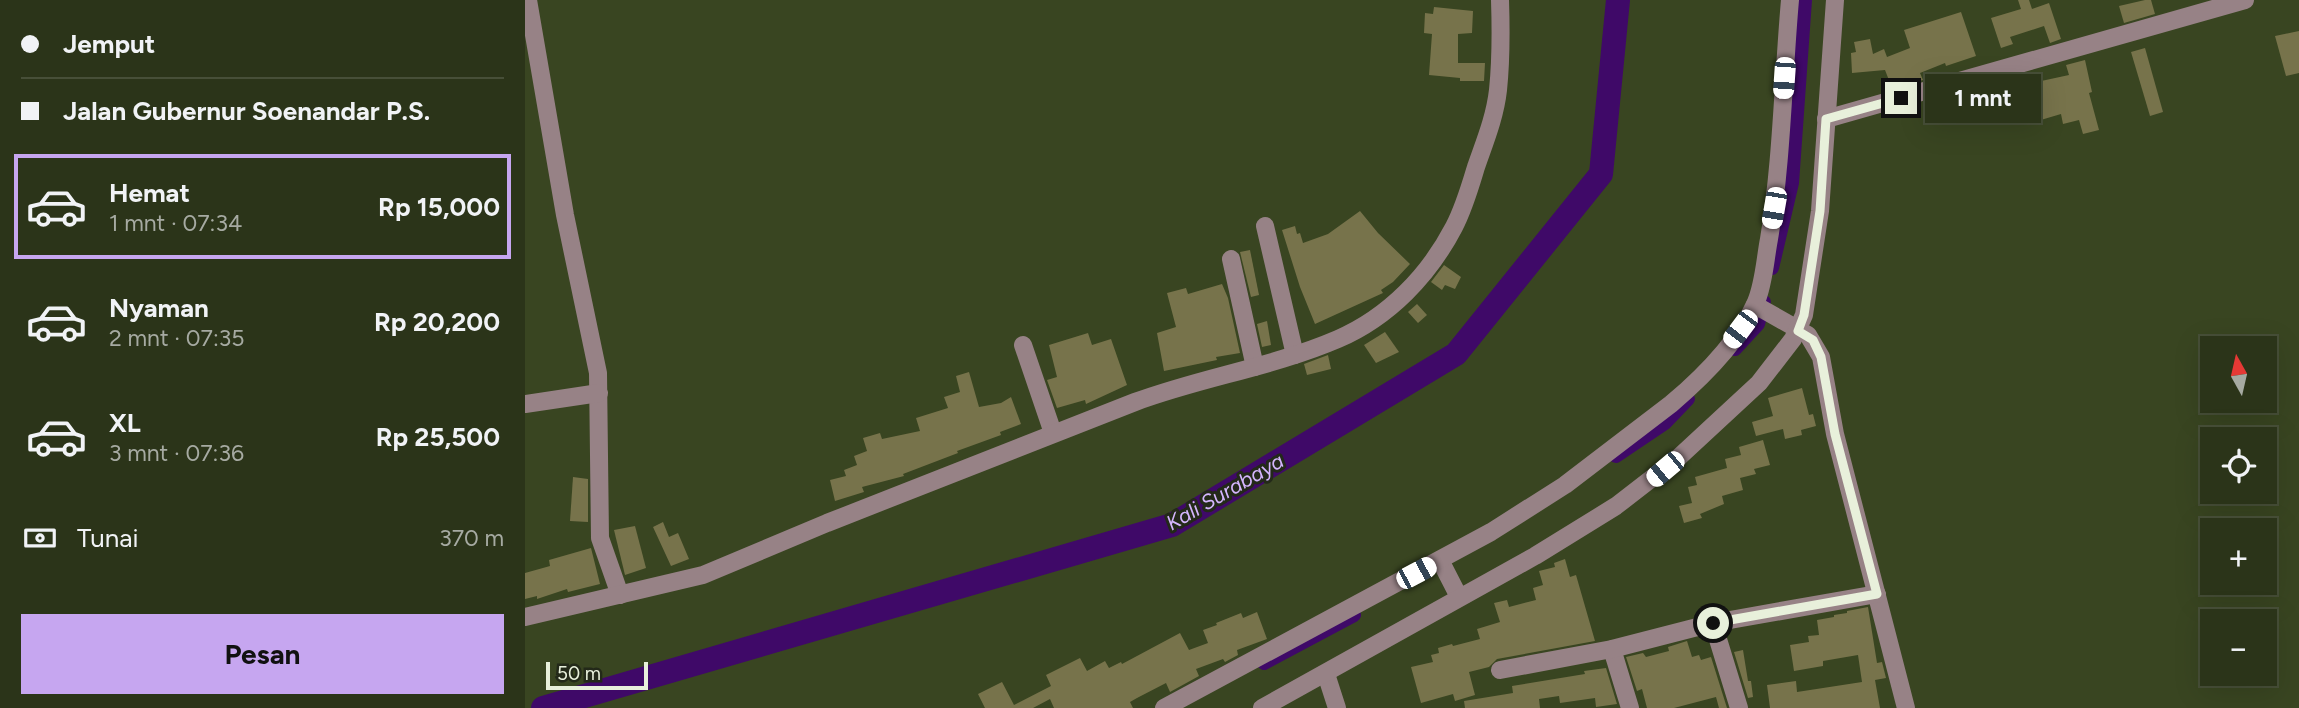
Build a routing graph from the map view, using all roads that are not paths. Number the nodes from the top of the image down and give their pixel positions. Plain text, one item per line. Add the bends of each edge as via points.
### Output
1 (528, 0) edge
2 (1500, 0) edge
3 (1790, 0) edge
4 (1835, 0) edge
5 (2245, 0) edge
6 (1826, 119) junction
7 (1265, 226) dead end
8 (1231, 259) dead end
9 (1757, 306) junction
10 (1792, 327) junction
11 (1023, 345) dead end
12 (1295, 355) junction
13 (1255, 367) junction
14 (599, 393) junction
15 (525, 404) edge
16 (1053, 433) junction
17 (1441, 562) junction
18 (1458, 594) junction
19 (1877, 594) junction
20 (620, 595) junction
21 (525, 617) edge
22 (1713, 623) junction
23 (1612, 649) junction
24 (1500, 670) dead end
25 (1327, 674) junction
26 (1164, 708) edge
27 (1262, 708) edge
28 (1337, 708) edge
29 (1630, 708) edge
30 (1739, 708) edge
31 (1906, 708) edge

1 - 14 street
2 - 12 street via 1496,105 1454,227 1430,264 1390,308 1340,338
3 - 9 street via 1774,208
4 - 6 street
5 - 6 street
6 - 10 street via 1820,211 1804,315
7 - 12 street
8 - 13 street
9 - 10 street
9 - 17 street via 1727,347 1671,404 1545,498
10 - 18 street via 1759,383 1634,494 1535,556
10 - 19 street via 1813,340 1821,357 1835,434
11 - 16 street
12 - 13 street
13 - 16 street via 1165,391
14 - 15 street
14 - 20 street via 600,538
16 - 20 street via 725,567
17 - 18 street
17 - 26 street
18 - 25 street
19 - 22 street
19 - 31 street
20 - 21 street
22 - 23 street
22 - 30 street
23 - 24 street
23 - 29 street
25 - 27 street
25 - 28 street

